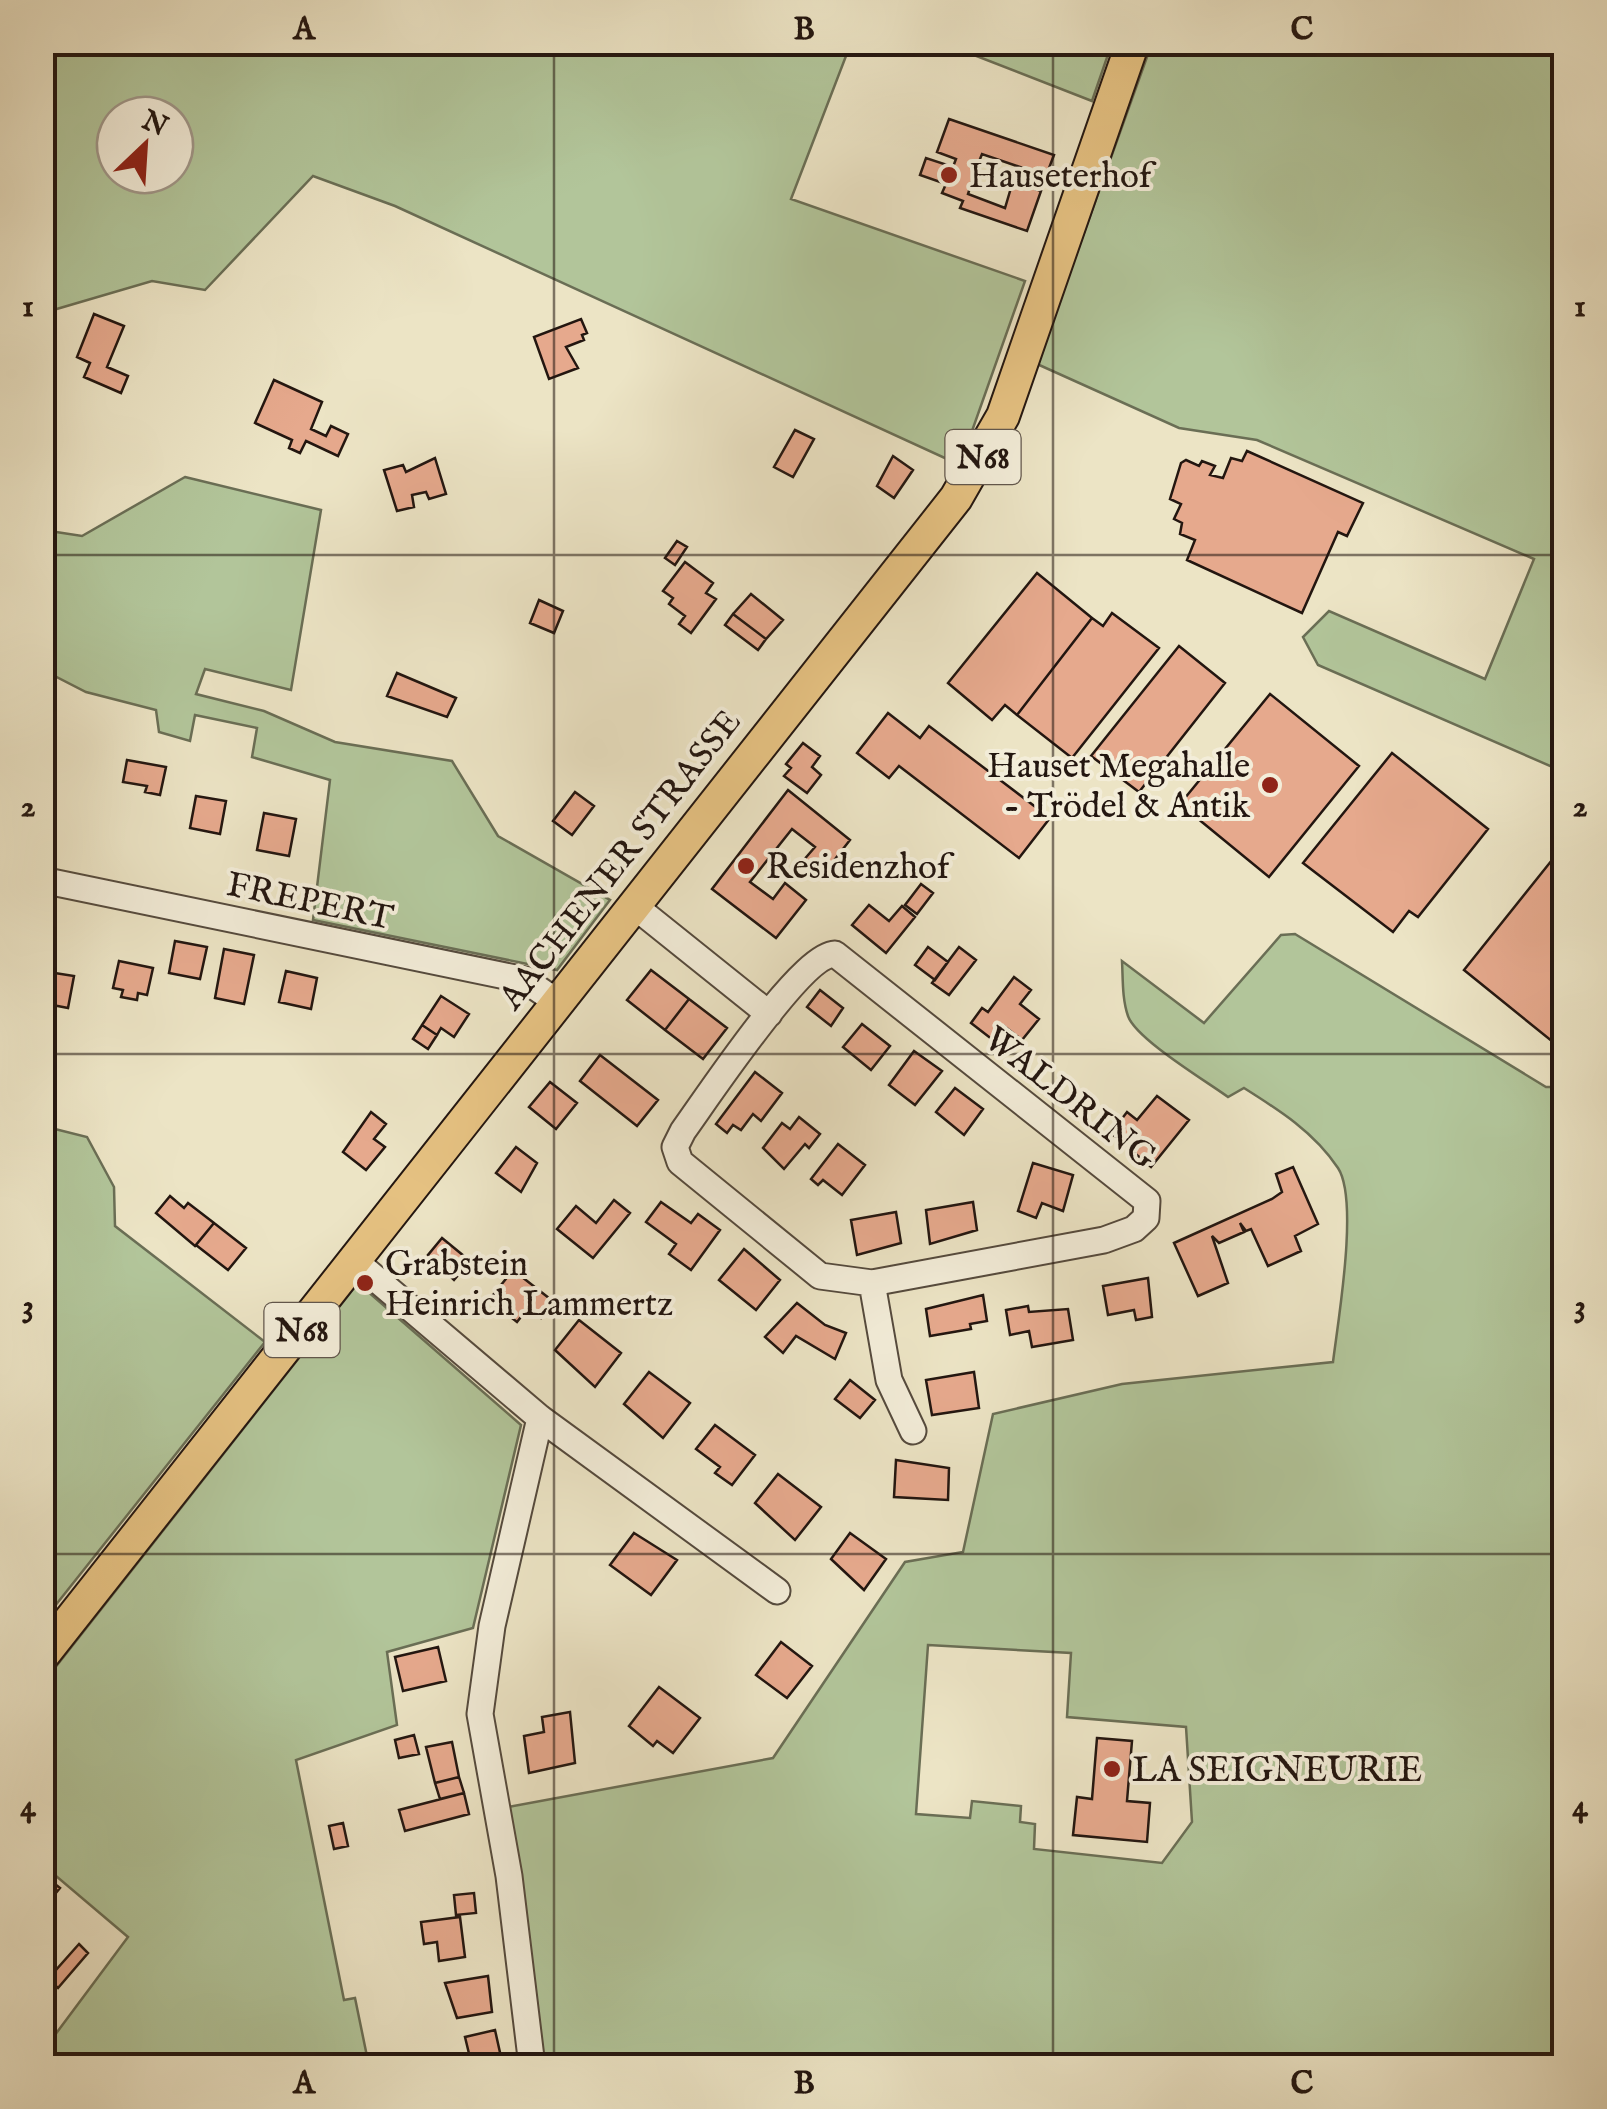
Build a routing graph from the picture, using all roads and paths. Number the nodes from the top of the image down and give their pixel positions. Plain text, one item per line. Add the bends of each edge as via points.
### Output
1 (1133, 42) edge
2 (42, 880) edge
3 (633, 905) junction
4 (557, 1002) junction
5 (768, 1014) junction
6 (356, 1262) junction
7 (872, 1283) junction
8 (540, 1418) junction
9 (913, 1430) dead end
10 (778, 1591) dead end
11 (42, 1656) edge
12 (532, 2066) edge

1 - 3 main road, AACHENER STRASSE / N68 via 1004,416 983,458 933,530
2 - 4 street, FREPERT via 524,980
3 - 4 main road, AACHENER STRASSE / N68
3 - 5 street
4 - 6 main road, AACHENER STRASSE / N68
5 - 7 street, WALDRING via 682,1130 675,1147 680,1162 820,1276
5 - 7 street, WALDRING via 812,962 835,954 1147,1201 1146,1218 1134,1229 1104,1240
6 - 8 street
6 - 11 main road, AACHENER STRASSE / N68
7 - 9 street via 889,1380
8 - 10 street
8 - 12 street via 492,1626 480,1714

